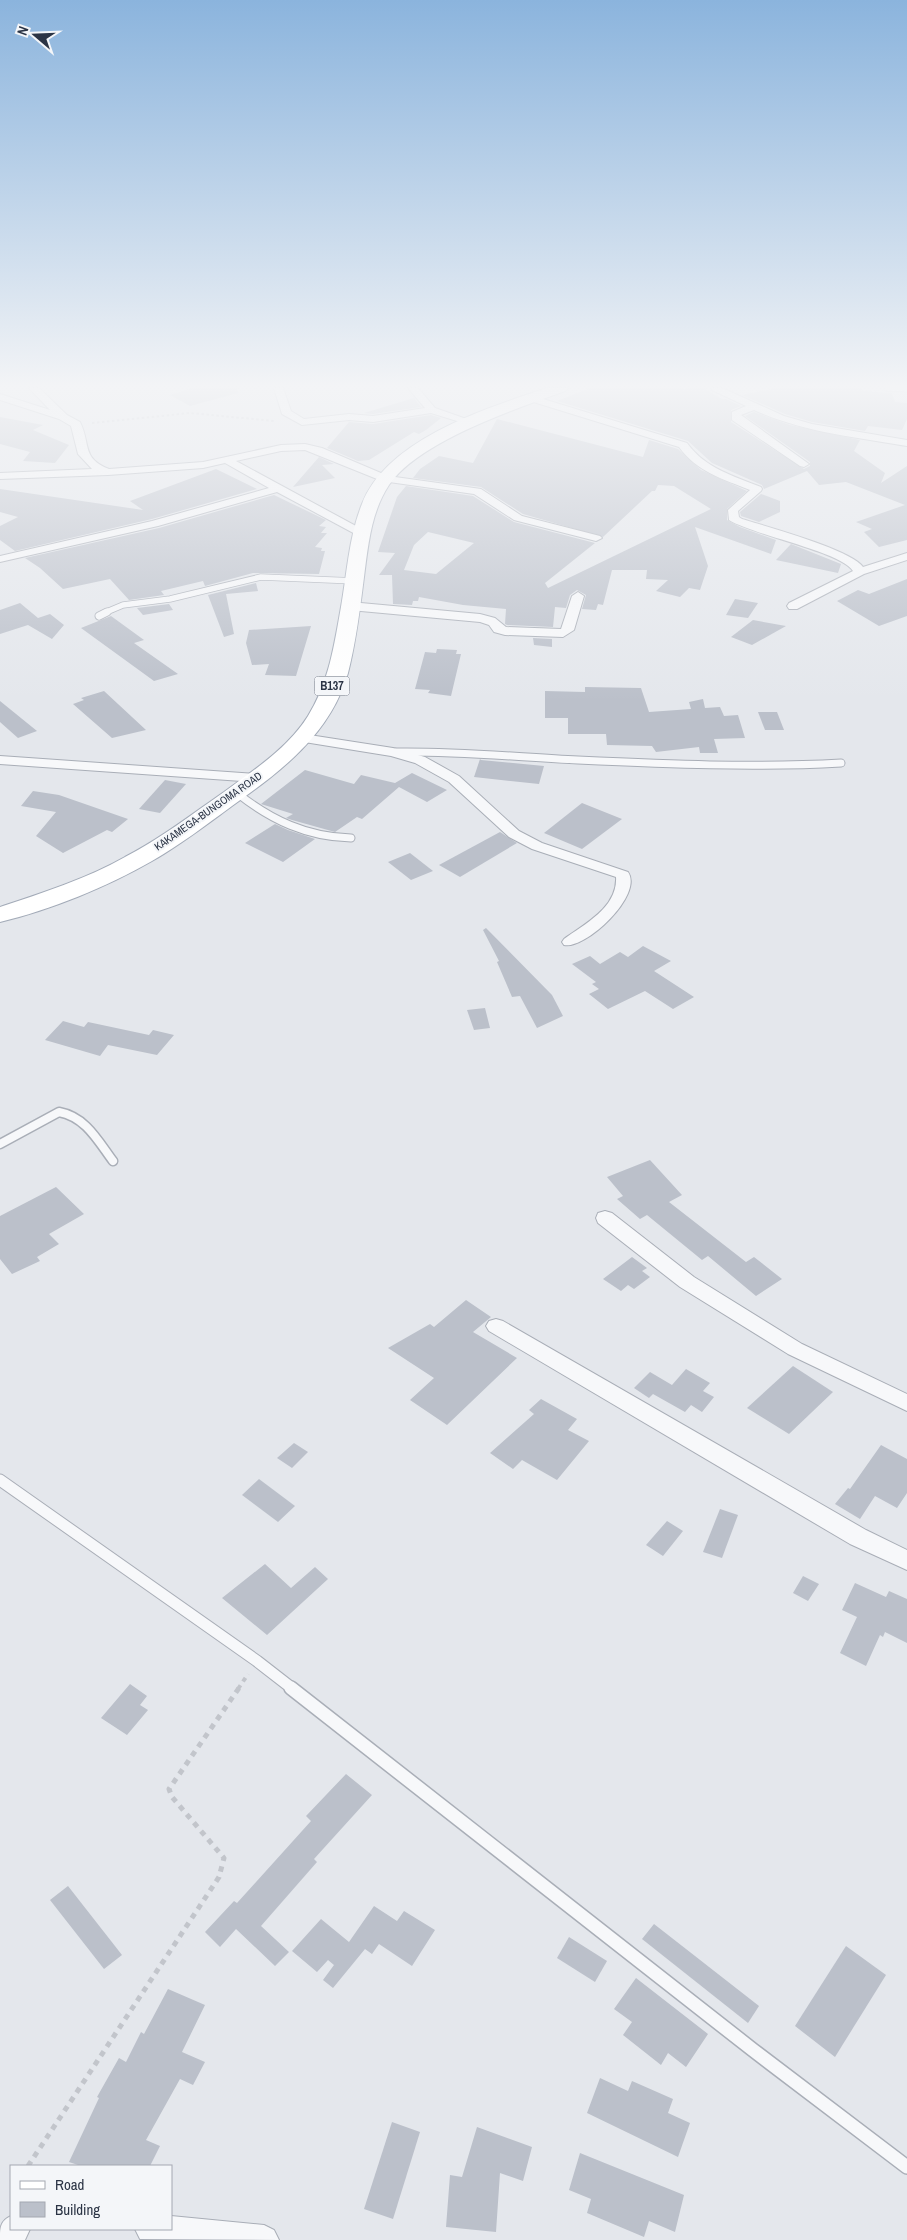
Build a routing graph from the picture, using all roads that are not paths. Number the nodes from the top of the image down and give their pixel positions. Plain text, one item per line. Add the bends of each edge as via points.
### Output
1 (264, 493) edge
2 (288, 493) edge
3 (377, 493) edge
4 (479, 493) edge
5 (753, 493) edge
6 (363, 534) junction
7 (596, 538) dead end
8 (907, 556) edge
9 (0, 558) edge
10 (860, 572) junction
11 (355, 581) junction
12 (578, 596) dead end
13 (350, 606) junction
14 (793, 606) dead end
15 (99, 616) dead end
16 (303, 738) junction
17 (393, 752) junction
18 (0, 760) edge
19 (841, 763) dead end
20 (257, 778) junction
21 (237, 793) junction
22 (351, 838) dead end
23 (0, 915) edge
24 (570, 942) dead end
25 (0, 1144) edge
26 (113, 1161) dead end
27 (605, 1218) dead end
28 (496, 1326) dead end
29 (907, 1403) edge
30 (0, 1480) edge
31 (907, 1561) edge
32 (907, 2167) edge
33 (15, 2230) edge
34 (160, 2230) edge
35 (6, 2240) edge
36 (264, 2240) edge

1 - 9 street via 154,524
2 - 6 street
3 - 6 main road, KAKAMEGA-BUNGOMA ROAD / B137
4 - 7 street via 518,518
5 - 10 street via 733,510 733,518 738,522 836,555 855,564
6 - 11 main road, KAKAMEGA-BUNGOMA ROAD / B137
8 - 10 street
10 - 14 street
11 - 13 main road, KAKAMEGA-BUNGOMA ROAD / B137
11 - 15 lane via 260,577 170,599 123,605
12 - 13 street via 568,630 563,633 505,631 498,629 491,620 480,618
13 - 16 main road, KAKAMEGA-BUNGOMA ROAD / B137 via 339,669 317,718
16 - 17 street
16 - 20 main road, KAKAMEGA-BUNGOMA ROAD / B137
17 - 19 lane via 444,751 578,760 791,766
17 - 24 street via 420,760 454,779 522,838 623,875 622,897
18 - 20 street
20 - 21 main road, KAKAMEGA-BUNGOMA ROAD / B137
21 - 22 lane via 264,814 312,835 330,839
21 - 23 main road, KAKAMEGA-BUNGOMA ROAD / B137 via 132,863
25 - 26 lane via 59,1112 70,1112 85,1125
27 - 29 street via 687,1282 795,1349
28 - 31 street via 858,1537
30 - 32 lane via 256,1661
33 - 35 street
34 - 36 street

